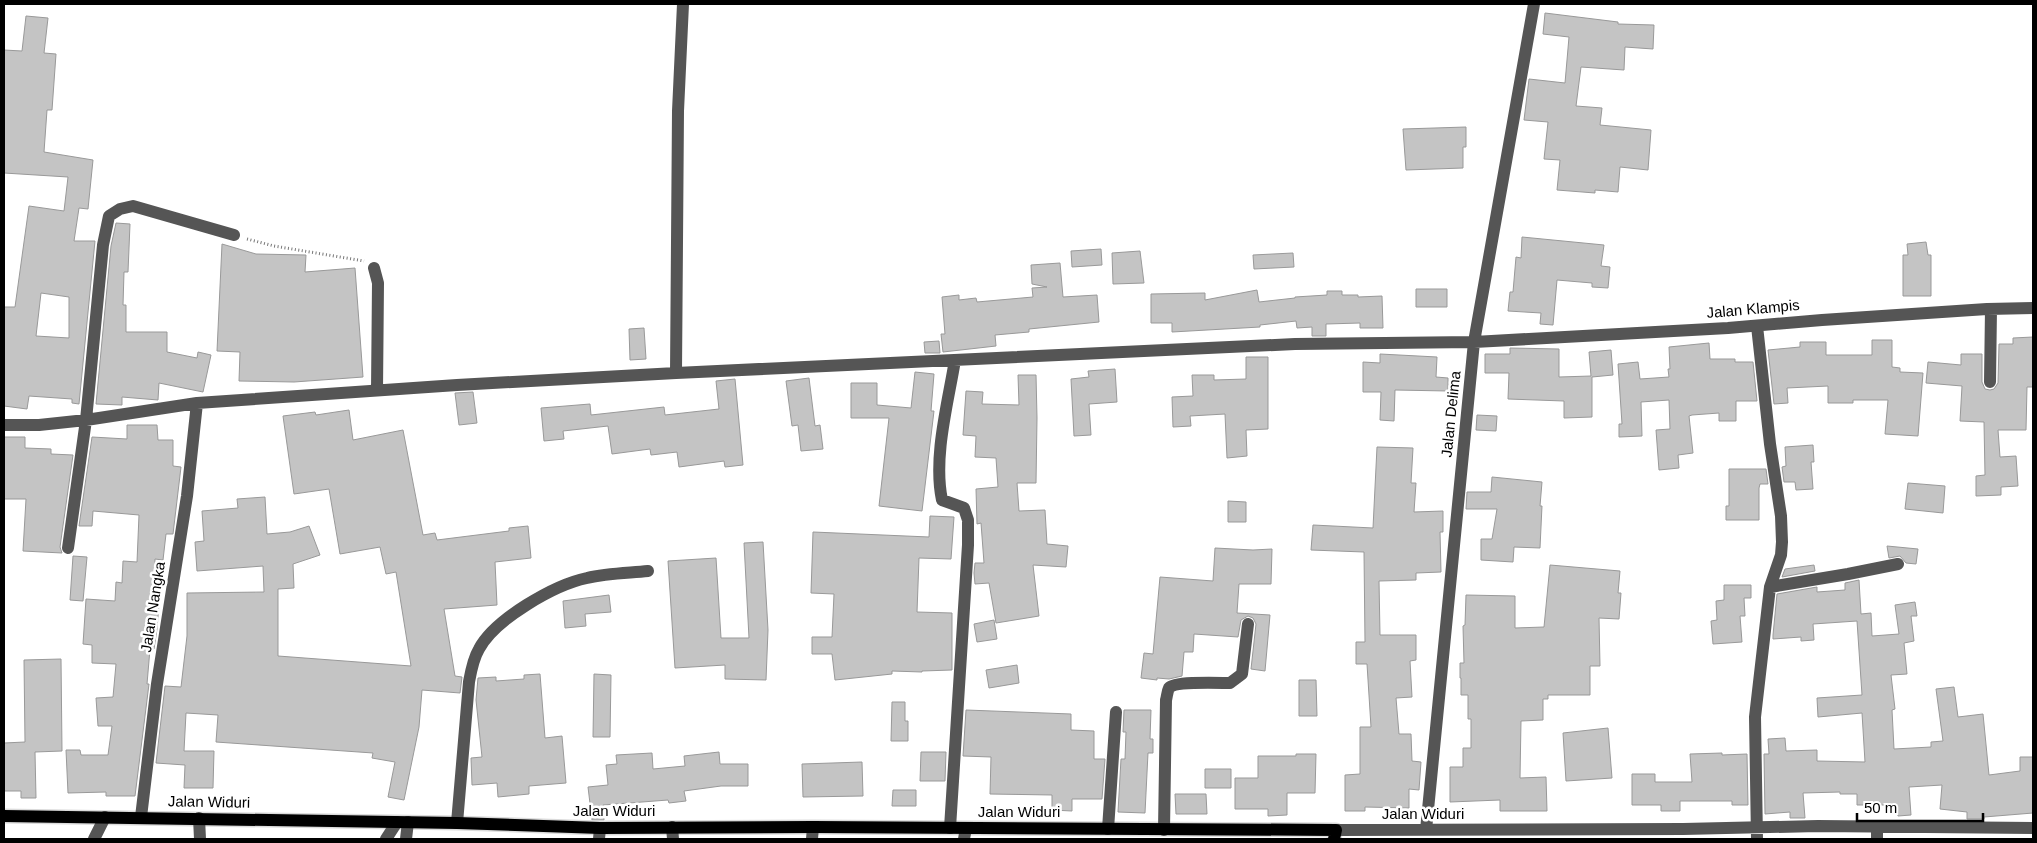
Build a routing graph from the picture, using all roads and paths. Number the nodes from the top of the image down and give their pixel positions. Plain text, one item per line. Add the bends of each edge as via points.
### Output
1 (683, 4) edge
2 (1534, 4) edge
3 (234, 235) joint
4 (374, 268) joint
5 (2033, 308) edge
6 (1991, 309) junction
7 (1757, 326) junction
8 (1474, 342) junction
9 (955, 360) junction
10 (676, 373) junction
11 (1990, 382) dead end
12 (378, 390) junction
13 (197, 403) junction
14 (86, 420) junction
15 (4, 425) edge
16 (68, 548) dead end
17 (1898, 564) dead end
18 (648, 572) dead end
19 (1770, 587) junction
20 (1248, 624) dead end
21 (1116, 712) dead end
22 (4, 816) edge
23 (105, 817) junction
24 (142, 817) junction
25 (199, 818) junction
26 (403, 822) junction
27 (456, 823) junction
28 (1818, 826) junction
29 (950, 828) junction
30 (2033, 828) edge
31 (1108, 829) junction
32 (1164, 830) junction
33 (1426, 830) junction
34 (672, 833) edge
35 (812, 833) edge
36 (1877, 833) edge
37 (600, 834) edge
38 (965, 834) edge
39 (1058, 834) edge
40 (1537, 834) edge
41 (1683, 834) edge
42 (1757, 834) edge
43 (1981, 834) edge
44 (1335, 835) edge
45 (94, 839) edge
46 (200, 839) edge
47 (386, 839) edge
48 (406, 839) edge
49 (1818, 839) edge

1 - 10 street via 678,111
2 - 8 street, Jalan Delima
3 - 4 path via 274,246 366,261
3 - 14 street via 133,206 109,216 103,245
4 - 12 street via 378,283
5 - 6 street, Jalan Klampis
6 - 7 street, Jalan Klampis
6 - 11 street
7 - 8 street, Jalan Klampis
7 - 19 street via 1781,516 1781,555
8 - 9 street, Jalan Klampis via 1295,344
8 - 33 street, Jalan Delima
9 - 10 street, Jalan Klampis
9 - 29 street via 938,484 942,500 964,508 968,520
10 - 12 street, Jalan Klampis
12 - 13 street, Jalan Klampis
13 - 14 street, Jalan Klampis
13 - 24 street, Jalan Nangka
14 - 15 street, Jalan Klampis
14 - 16 street
17 - 19 street
18 - 27 street via 586,578 555,589 527,604 498,627 479,648 469,682
19 - 42 street via 1755,717
20 - 32 street via 1242,674 1237,679 1230,683 1182,684 1169,689 1166,700
21 - 31 street
22 - 23 main road, Jalan Widuri
23 - 24 main road, Jalan Widuri
23 - 45 street
24 - 25 main road, Jalan Widuri
25 - 26 main road, Jalan Widuri
25 - 46 street
26 - 27 main road, Jalan Widuri
26 - 47 street
26 - 48 street
27 - 37 main road, Jalan Widuri
28 - 36 street, Jalan Widuri
28 - 42 street, Jalan Widuri
28 - 49 street
29 - 35 main road, Jalan Widuri
29 - 38 main road, Jalan Widuri
30 - 43 street, Jalan Widuri
31 - 32 main road, Jalan Widuri
31 - 39 main road, Jalan Widuri
32 - 44 main road, Jalan Widuri
33 - 40 street, Jalan Widuri
33 - 44 street, Jalan Widuri
34 - 35 main road, Jalan Widuri
34 - 37 main road, Jalan Widuri
36 - 43 street, Jalan Widuri
38 - 39 main road, Jalan Widuri
40 - 41 street, Jalan Widuri
41 - 42 street, Jalan Widuri

